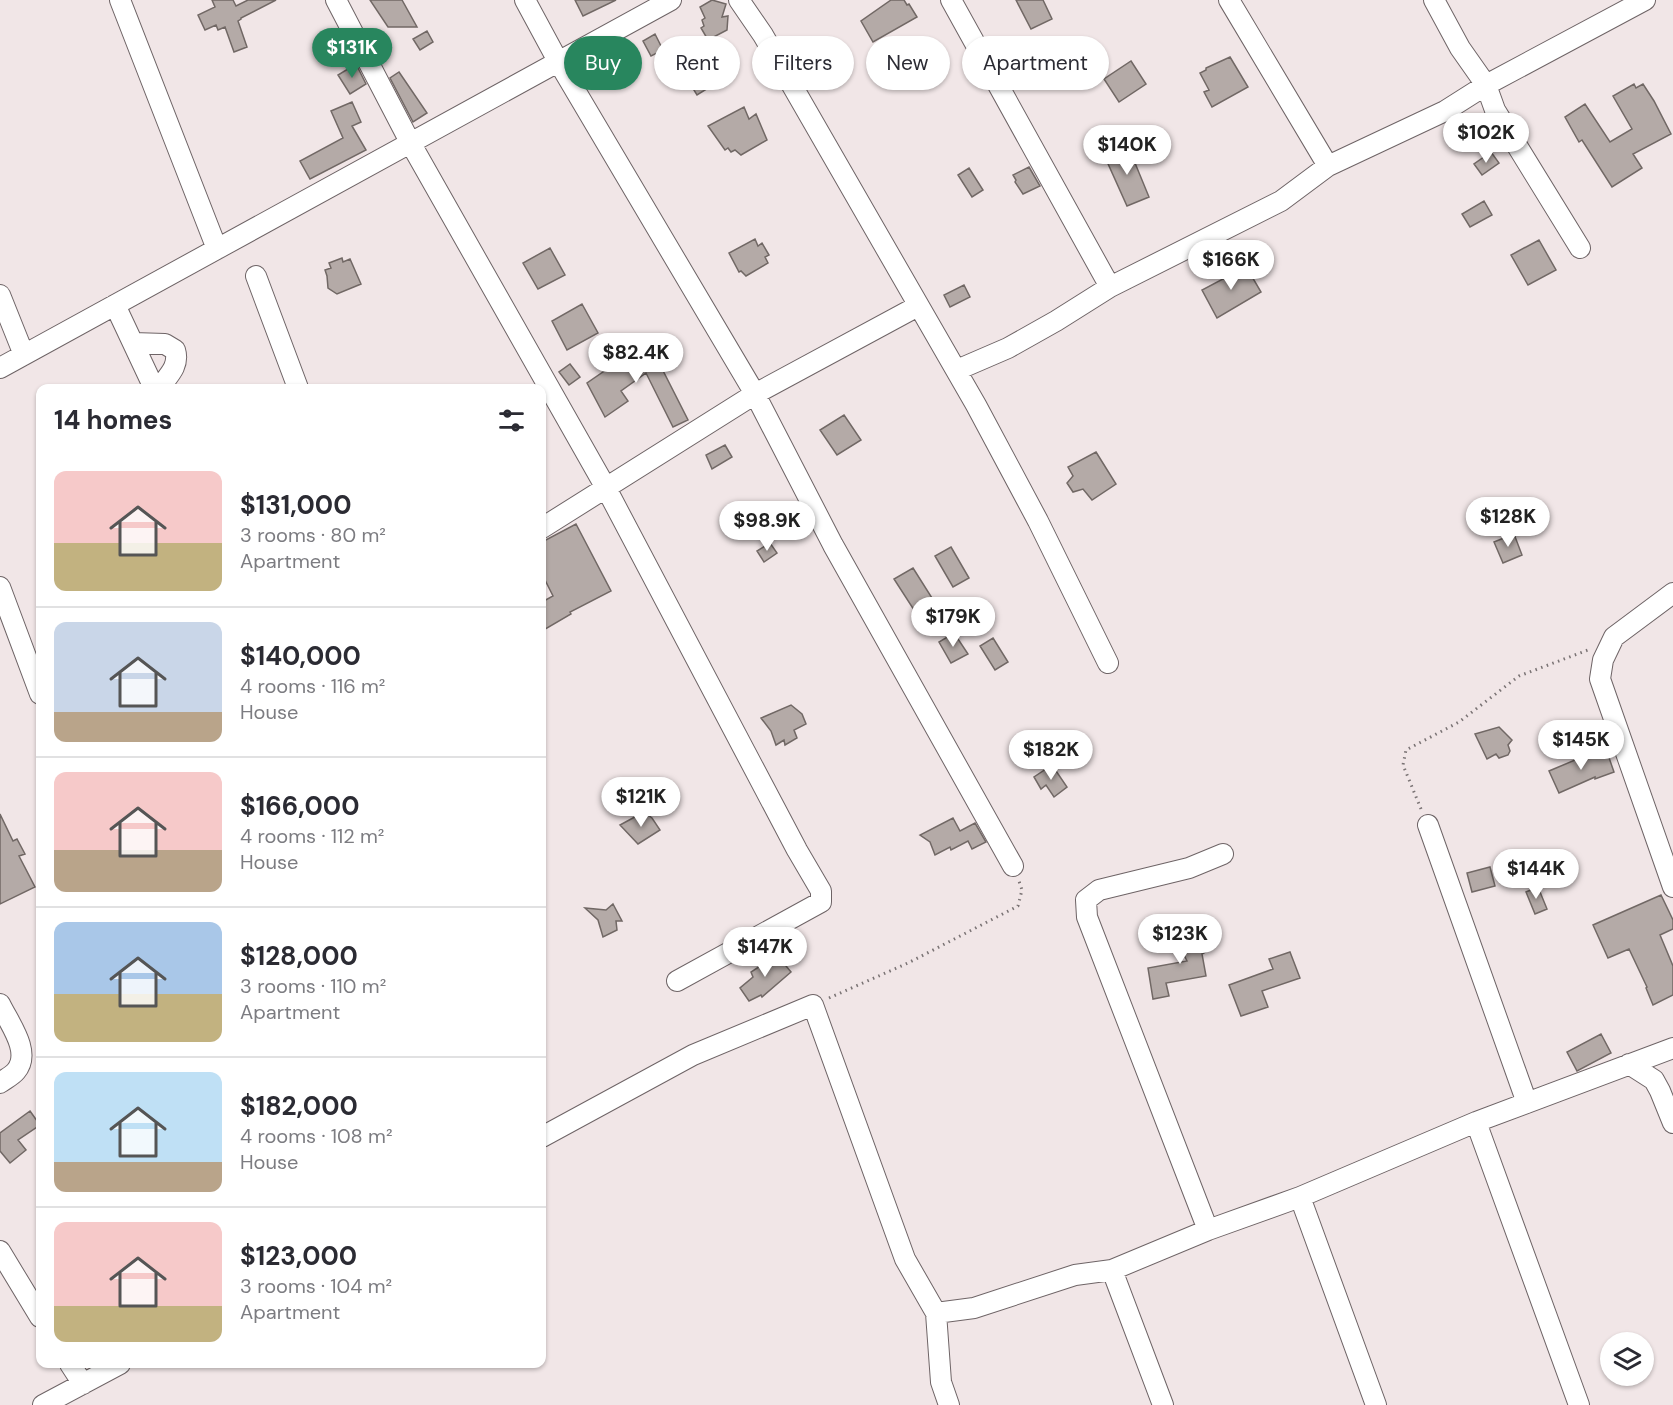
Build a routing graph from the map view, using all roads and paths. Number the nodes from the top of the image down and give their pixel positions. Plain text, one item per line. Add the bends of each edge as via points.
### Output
1 (120, 0) edge
2 (336, 0) edge
3 (525, 0) edge
4 (671, 0) edge
5 (739, 0) edge
6 (951, 0) edge
7 (1230, 0) edge
8 (1434, 0) edge
9 (1645, 0) edge
10 (559, 63) junction
11 (1485, 85) junction
12 (411, 144) junction
13 (1328, 166) junction
14 (1580, 248) dead end
15 (217, 249) junction
16 (256, 276) dead end
17 (1110, 287) junction
18 (0, 295) edge
19 (115, 305) junction
20 (918, 306) junction
21 (133, 343) junction
22 (24, 355) junction
23 (0, 368) edge
24 (957, 370) junction
25 (155, 384) edge
26 (160, 384) edge
27 (296, 384) edge
28 (755, 394) junction
29 (606, 488) junction
30 (546, 526) edge
31 (0, 587) edge
32 (1673, 593) edge
33 (1614, 638) junction
34 (1108, 663) dead end
35 (36, 683) edge
36 (1428, 825) joint
37 (1223, 854) dead end
38 (1013, 866) joint
39 (1673, 887) edge
40 (676, 981) dead end
41 (0, 1004) edge
42 (813, 1005) junction
43 (1673, 1048) edge
44 (1629, 1064) junction
45 (0, 1083) edge
46 (1527, 1102) junction
47 (1476, 1122) junction
48 (1673, 1123) edge
49 (546, 1135) edge
50 (1300, 1197) junction
51 (1208, 1230) junction
52 (0, 1251) edge
53 (1112, 1270) junction
54 (36, 1310) edge
55 (936, 1313) junction
56 (73, 1368) edge
57 (113, 1368) edge
58 (83, 1384) junction
59 (43, 1405) edge
60 (949, 1405) edge
61 (1163, 1405) edge
62 (1376, 1405) edge
63 (1579, 1405) edge

1 - 15 street
2 - 12 street
3 - 10 street
4 - 10 street
5 - 20 street via 763,35
6 - 17 street
7 - 13 street
8 - 11 street
9 - 11 street
10 - 12 street
10 - 28 street
11 - 13 street via 1445,111
11 - 14 street via 1495,110
12 - 15 street
12 - 29 street
13 - 17 street via 1281,201
15 - 19 street
16 - 27 street
17 - 24 street via 1027,337
18 - 22 street
19 - 21 street
19 - 22 street
20 - 24 street
20 - 28 street
21 - 25 street
21 - 26 street via 165,344 175,350 175,366
22 - 23 street
24 - 34 street
28 - 29 street
28 - 38 street via 833,545
29 - 30 street
29 - 40 street via 821,891 821,902
31 - 35 street
32 - 33 street
33 - 36 path via 1519,676 1458,722 1406,750 1403,765
33 - 39 street via 1603,660 1600,680
36 - 46 street
37 - 51 street via 1189,868 1099,890 1086,900 1087,917
38 - 42 path via 1022,890 1018,906 908,963
41 - 45 street via 21,1046 22,1058 16,1071
42 - 49 street via 693,1055
42 - 55 street via 904,1259
43 - 44 street
44 - 46 street
44 - 48 street via 1654,1080
46 - 47 street
47 - 50 street
47 - 63 street
50 - 51 street
50 - 62 street
51 - 53 street
52 - 54 street
53 - 55 street via 1075,1275 974,1308
53 - 61 street
55 - 60 street via 940,1382
56 - 58 street
57 - 58 street
58 - 59 street

